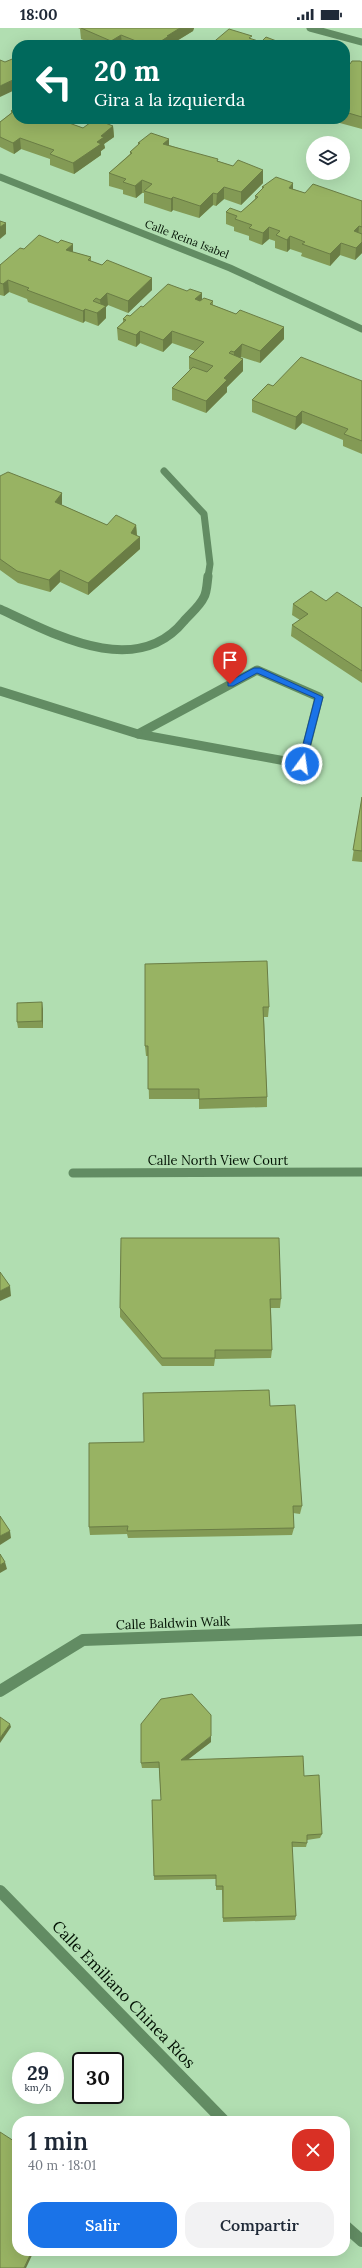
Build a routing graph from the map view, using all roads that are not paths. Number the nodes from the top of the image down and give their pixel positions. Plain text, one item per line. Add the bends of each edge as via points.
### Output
1 (310, 28) edge
2 (362, 42) edge
3 (0, 177) edge
4 (362, 329) edge
5 (164, 471) dead end
6 (0, 609) edge
7 (0, 691) edge
8 (138, 734) junction
9 (362, 1172) edge
10 (73, 1173) dead end
11 (362, 1630) edge
12 (0, 1692) edge
13 (0, 1891) edge
14 (219, 2116) edge
15 (350, 2230) edge
16 (362, 2241) edge

1 - 2 street
3 - 4 street, Calle Reina Isabel via 230,268
5 - 6 street via 204,514 210,564 204,598 176,630 148,646 97,648 70,641
7 - 8 street
8 - 8 street via 257,670 319,697 302,764
9 - 10 street, Calle North View Court
11 - 12 street, Calle Baldwin Walk via 83,1640
13 - 14 street, Calle Emiliano Chinea Ríos
15 - 16 street

